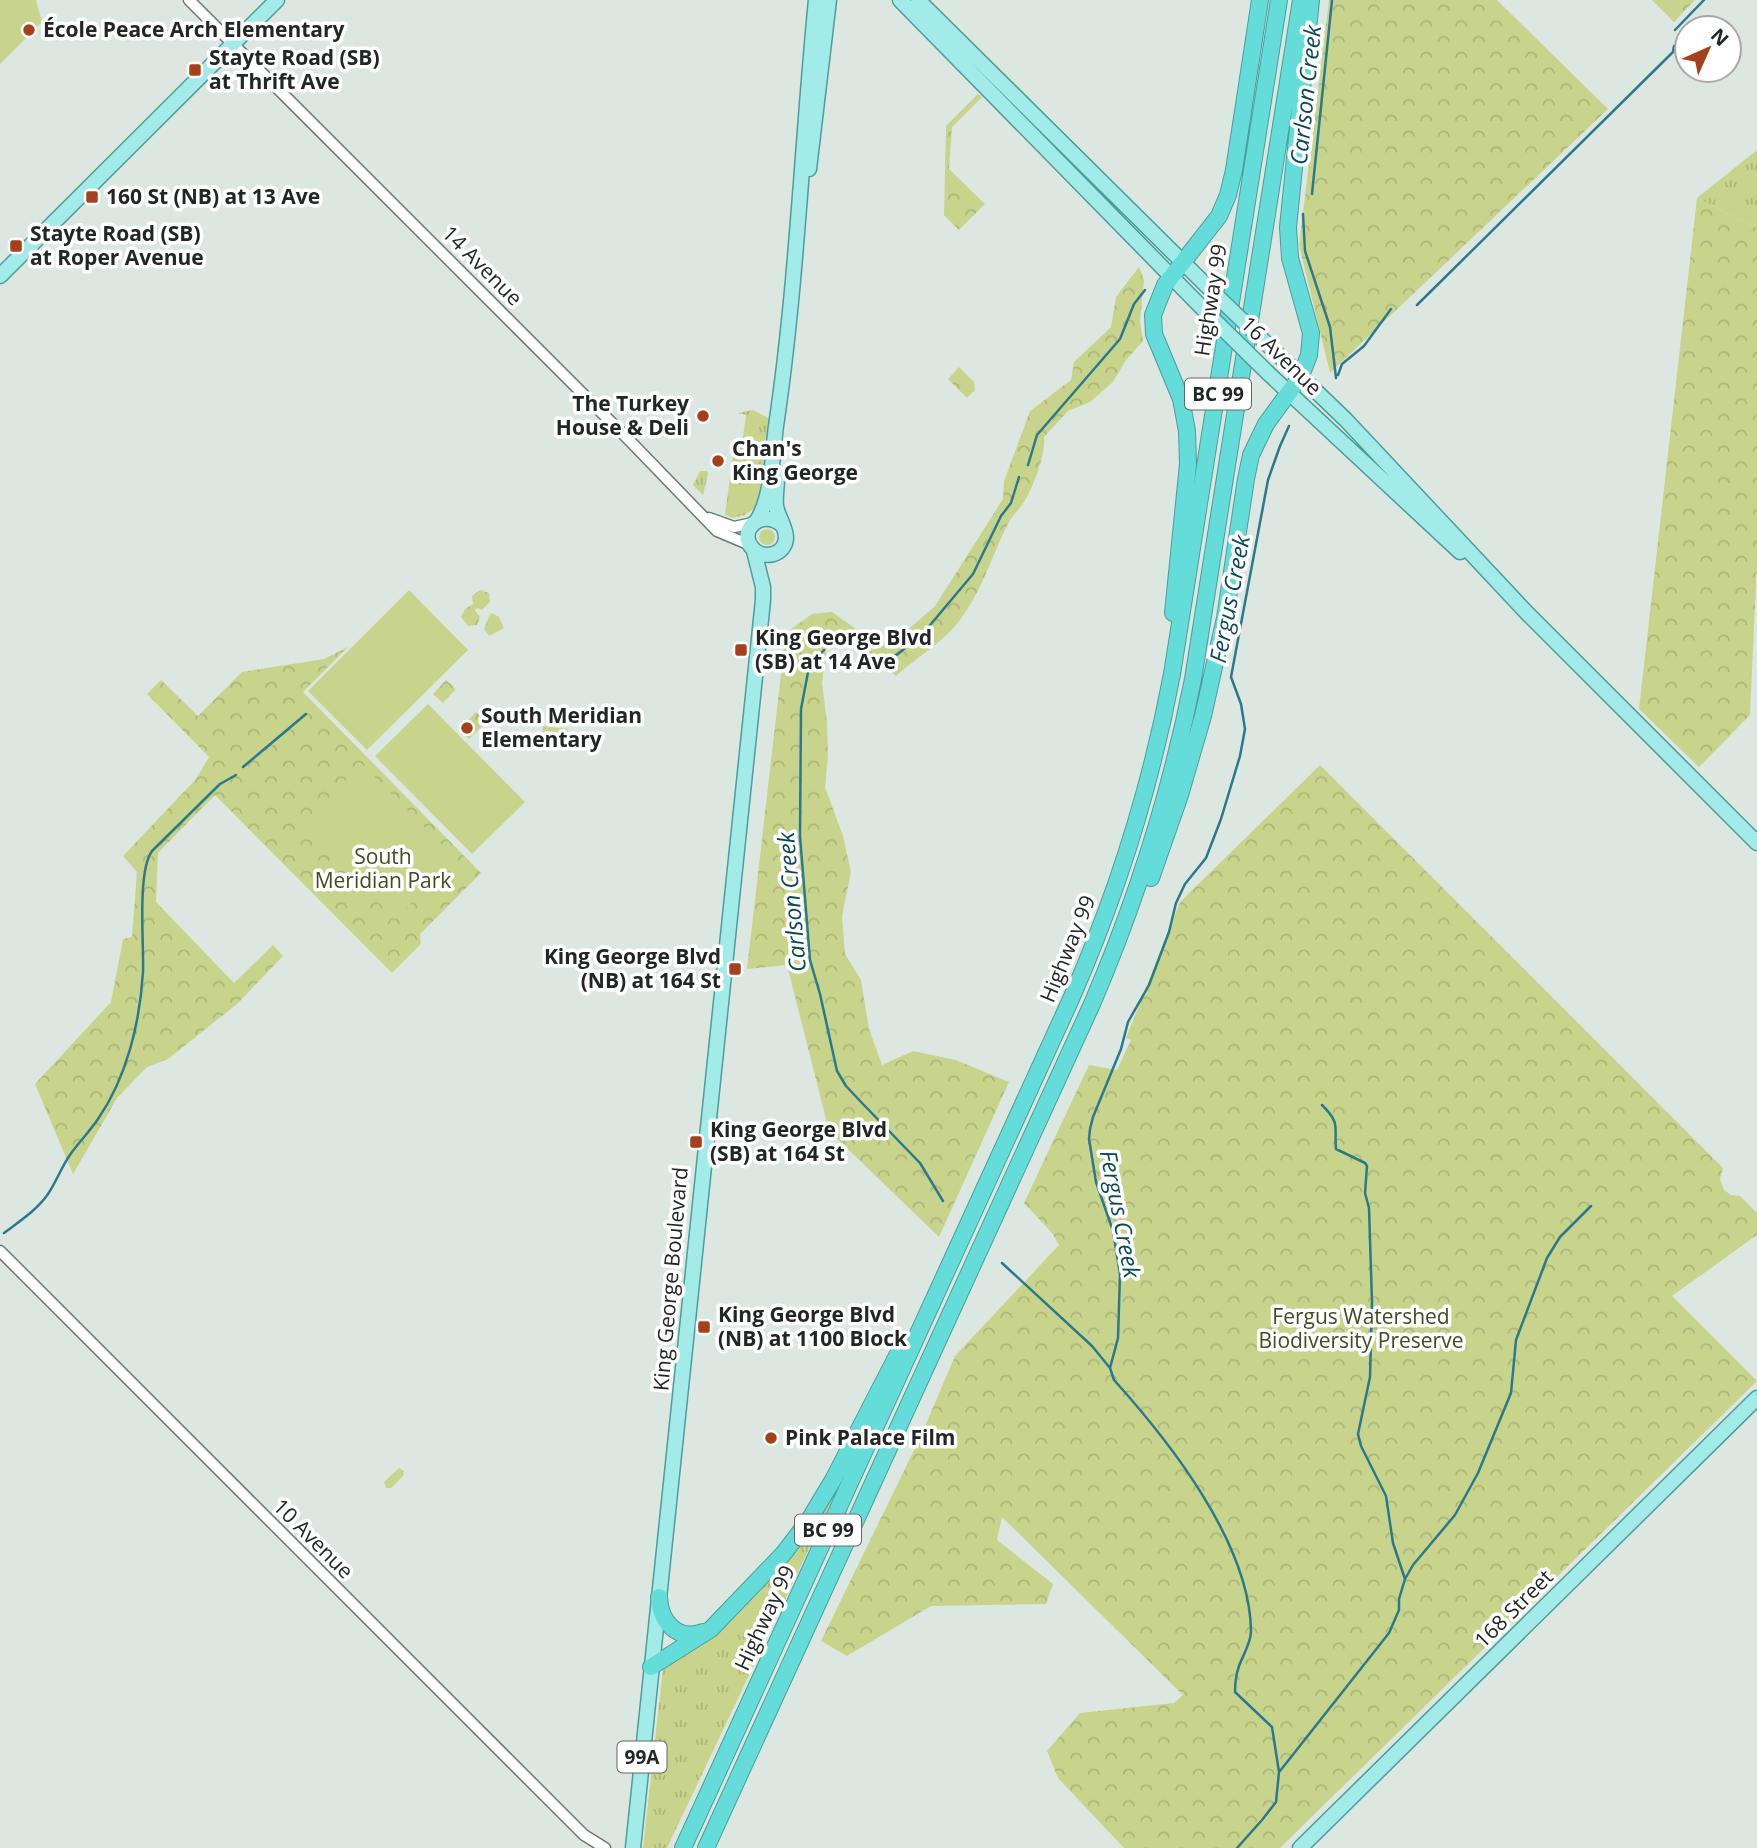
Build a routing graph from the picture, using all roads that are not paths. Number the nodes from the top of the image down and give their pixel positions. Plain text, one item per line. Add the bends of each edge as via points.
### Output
1 (188, 0) edge
2 (277, 0) edge
3 (816, 0) edge
4 (829, 0) edge
5 (900, 0) edge
6 (918, 0) edge
7 (1260, 0) edge
8 (1279, 0) edge
9 (1301, 0) edge
10 (1311, 0) edge
11 (932, 32) junction
12 (954, 35) junction
13 (232, 45) junction
14 (1030, 130) junction
15 (1066, 148) junction
16 (797, 250) junction
17 (1183, 261) junction
18 (0, 276) edge
19 (1170, 278) junction
20 (1301, 376) junction
21 (1289, 393) junction
22 (780, 410) junction
23 (704, 515) junction
24 (756, 521) junction
25 (782, 525) junction
26 (752, 548) junction
27 (777, 553) junction
28 (763, 587) junction
29 (1526, 612) junction
30 (1147, 786) junction
31 (1757, 843) edge
32 (1070, 1051) junction
33 (975, 1211) junction
34 (0, 1251) edge
35 (1757, 1398) edge
36 (659, 1597) junction
37 (722, 1619) junction
38 (651, 1667) junction
39 (605, 1848) edge
40 (633, 1848) edge
41 (683, 1848) edge
42 (706, 1848) edge
43 (1300, 1848) edge

1 - 13 street, 14 Avenue
2 - 13 main road
3 - 16 main road
4 - 16 main road
5 - 11 main road, 16 Avenue
6 - 12 main road, 16 Avenue
7 - 17 highway via 1232,183 1214,224
8 - 30 highway, Highway 99 / BC 99 via 1180,632
9 - 32 highway, Highway 99 / BC 99 via 1183,730 1129,912
10 - 20 highway via 1288,227 1290,258 1311,332
11 - 12 main road
11 - 14 main road, 16 Avenue
12 - 15 main road, 16 Avenue
13 - 18 main road
13 - 23 street, 14 Avenue
14 - 15 main road
14 - 19 main road, 16 Avenue
15 - 17 main road, 16 Avenue
16 - 22 main road
17 - 19 highway
17 - 20 main road, 16 Avenue, bridge
19 - 21 main road, 16 Avenue, bridge
19 - 30 highway via 1156,305 1153,324 1181,399 1188,464 1172,620
20 - 21 highway
20 - 29 main road, 16 Avenue
21 - 29 main road, 16 Avenue
21 - 32 highway via 1261,433 1248,467 1218,652 1176,808 1125,942
22 - 24 main road via 765,502
22 - 25 main road via 776,505
23 - 24 street, 14 Avenue via 734,527
23 - 26 street, 14 Avenue via 717,531
24 - 25 main road via 771,518
24 - 26 main road via 748,534
25 - 27 main road via 785,543
26 - 27 main road via 765,556
26 - 28 main road, King George Boulevard
27 - 28 main road, King George Boulevard
28 - 36 main road, King George Boulevard / 99A
29 - 31 main road, 16 Avenue
30 - 33 highway, Highway 99 / BC 99 via 1092,951
32 - 42 highway, Highway 99 / BC 99
33 - 37 highway via 821,1501 784,1553
33 - 41 highway, Highway 99 / BC 99
34 - 39 street, 10 Avenue via 584,1835
35 - 43 main road, 168 Street
36 - 37 highway via 664,1619 680,1634 700,1634
36 - 38 main road, King George Boulevard / 99A
37 - 38 highway
38 - 40 main road, King George Boulevard / 99A

